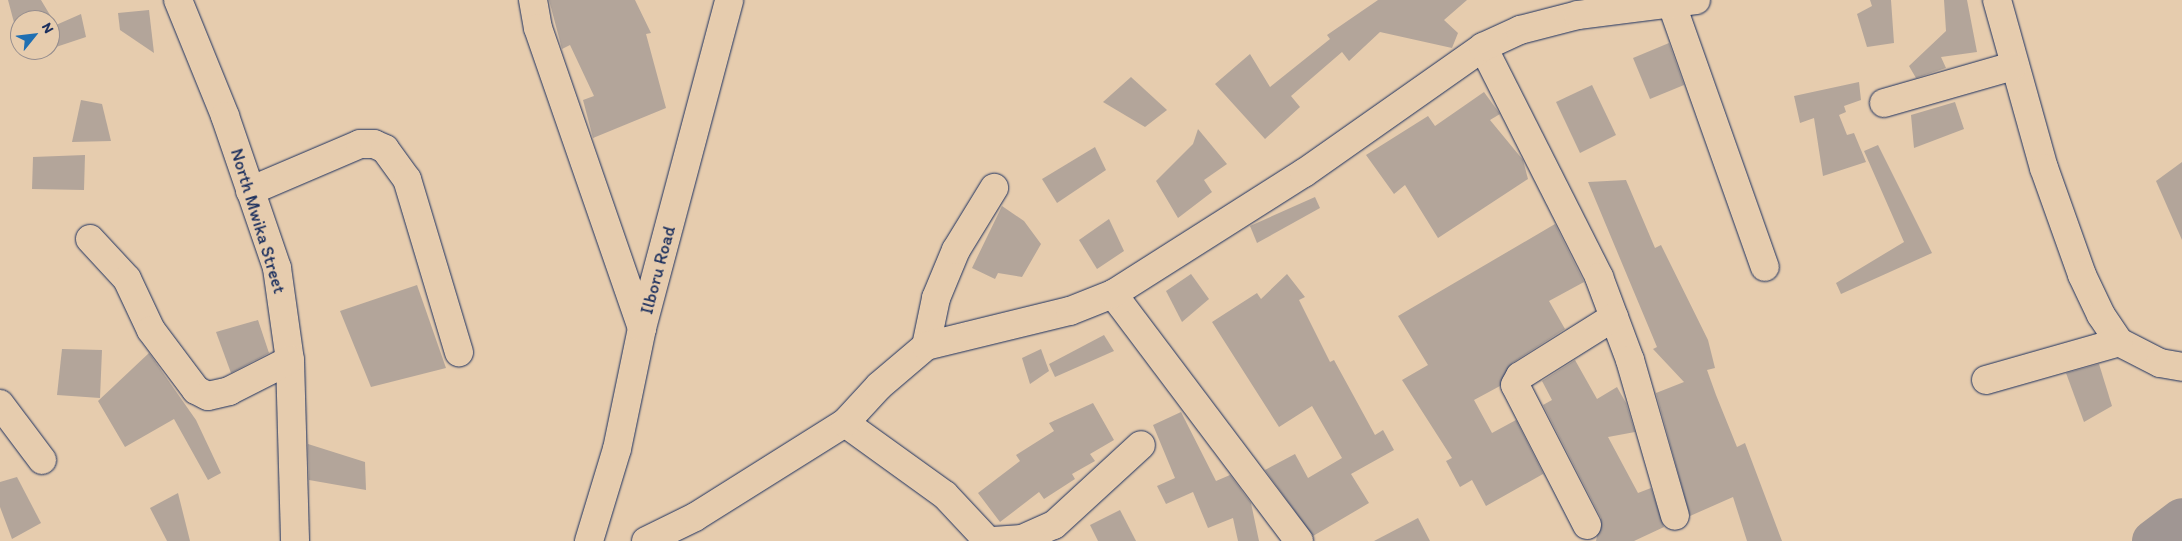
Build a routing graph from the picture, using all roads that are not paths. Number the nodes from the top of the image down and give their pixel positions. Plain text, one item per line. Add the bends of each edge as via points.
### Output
1 (178, 0) edge
2 (533, 0) edge
3 (729, 0) edge
4 (1997, 0) edge
5 (1683, 1) edge
6 (1578, 8) edge
7 (1484, 47) junction
8 (2013, 66) junction
9 (1884, 103) dead end
10 (994, 188) dead end
11 (250, 192) junction
12 (90, 240) dead end
13 (1765, 267) dead end
14 (1113, 294) junction
15 (1614, 317) junction
16 (642, 328) junction
17 (2119, 342) junction
18 (926, 346) junction
19 (459, 352) dead end
20 (290, 360) junction
21 (2182, 366) edge
22 (1986, 380) dead end
23 (0, 404) edge
24 (845, 423) junction
25 (1141, 445) dead end
26 (42, 460) dead end
27 (1675, 516) dead end
28 (1587, 524) dead end
29 (295, 541) edge
30 (589, 541) edge
31 (646, 541) edge
32 (988, 541) edge
33 (993, 541) edge
34 (1299, 541) edge

1 - 11 street, North Mwika Street via 226,116
2 - 16 street via 560,94
3 - 16 street, Ilboru Road
4 - 8 street
5 - 6 street
5 - 13 street
6 - 7 street
7 - 14 street via 1304,173
7 - 15 street
8 - 9 street
8 - 17 street via 2082,275
10 - 18 street via 956,250 936,298
11 - 19 street via 360,144 374,144 385,149 407,179
11 - 20 street, North Mwika Street via 277,268
12 - 20 street via 127,279 151,330 196,390 208,396 229,391
14 - 18 street via 1070,311
14 - 34 street
15 - 27 street
15 - 28 street via 1520,376 1515,384
16 - 30 street, Ilboru Road via 617,449
17 - 21 street via 2160,363
17 - 22 street
18 - 24 street via 879,386
20 - 29 street, North Mwika Street
23 - 26 street
24 - 31 street via 695,517
24 - 32 street via 945,495
25 - 33 street via 1054,525 1022,539

